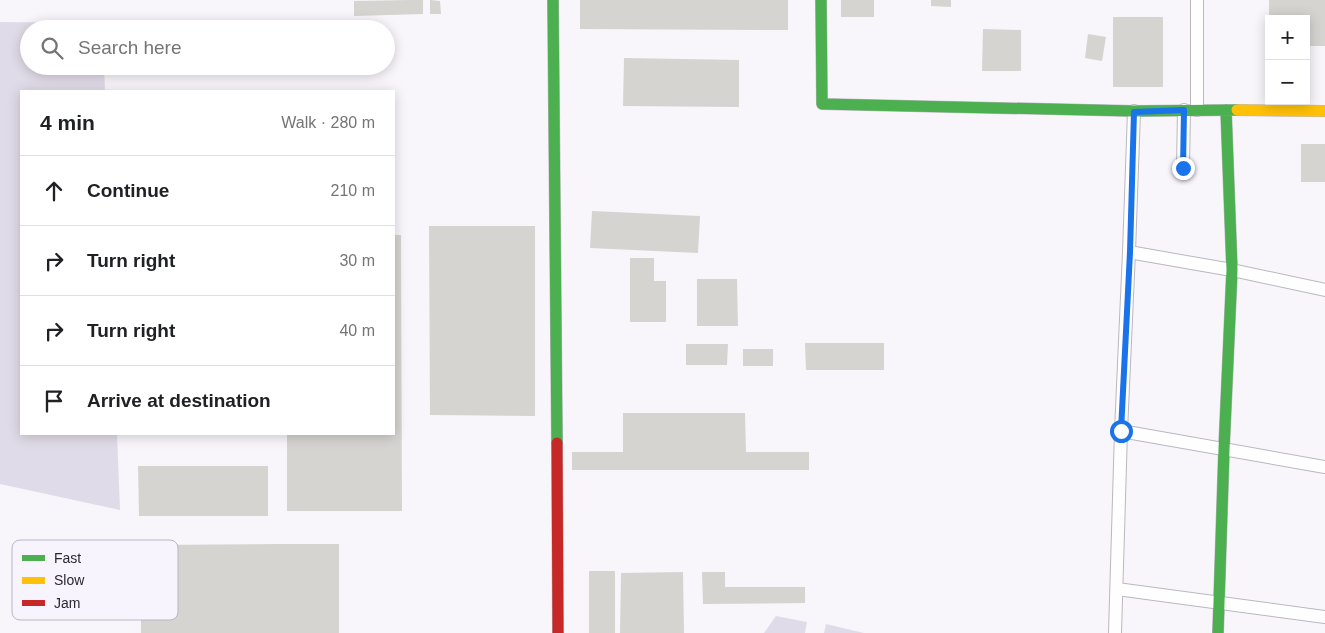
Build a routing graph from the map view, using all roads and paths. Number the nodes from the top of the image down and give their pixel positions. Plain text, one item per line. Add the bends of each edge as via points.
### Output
1 (553, 0) edge
2 (821, 0) edge
3 (1197, 0) edge
4 (1184, 110) junction
5 (1197, 110) junction
6 (1226, 110) junction
7 (1325, 111) edge
8 (1134, 112) junction
9 (1183, 168) dead end
10 (1130, 252) junction
11 (1232, 270) junction
12 (1325, 290) edge
13 (1121, 431) junction
14 (1224, 449) junction
15 (1325, 468) edge
16 (1117, 590) junction
17 (1218, 603) junction
18 (1325, 618) edge
19 (558, 633) edge
20 (1115, 633) edge
21 (1218, 633) edge

1 - 19 street
2 - 8 street via 822,104
3 - 5 street
4 - 5 street
4 - 8 street
4 - 9 street
5 - 6 street
6 - 7 street
6 - 11 street
8 - 10 street
10 - 11 street
10 - 13 street
11 - 12 street
11 - 14 street
13 - 14 street
13 - 16 street
14 - 15 street
14 - 17 street
16 - 17 street
16 - 20 street
17 - 18 street
17 - 21 street

